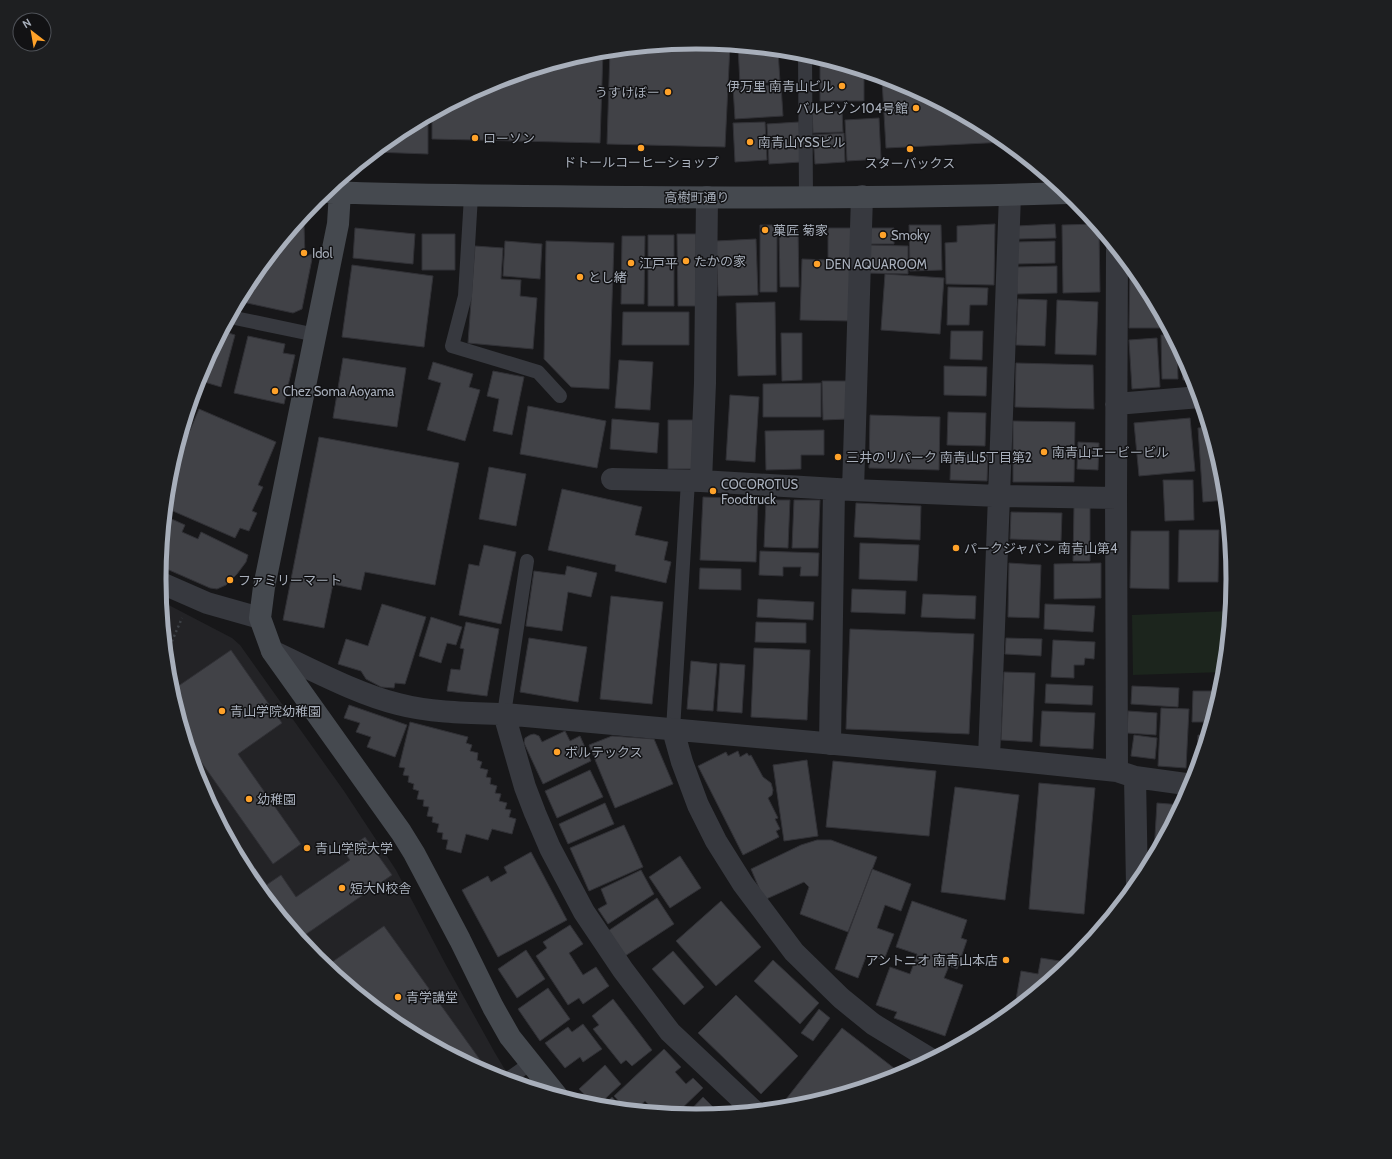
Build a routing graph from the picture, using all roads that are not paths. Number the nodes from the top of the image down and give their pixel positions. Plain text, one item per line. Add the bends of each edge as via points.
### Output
1 (805, 60) edge
2 (338, 188) edge
3 (335, 191) edge
4 (1058, 192) edge
5 (1010, 195) junction
6 (471, 196) junction
7 (862, 196) junction
8 (707, 197) junction
9 (806, 197) junction
10 (1117, 257) edge
11 (235, 318) edge
12 (316, 335) junction
13 (560, 396) dead end
14 (1194, 398) edge
15 (1116, 404) junction
16 (612, 479) dead end
17 (694, 481) junction
18 (844, 489) junction
19 (1000, 496) junction
20 (1116, 498) junction
21 (527, 561) dead end
22 (166, 585) edge
23 (260, 618) junction
24 (272, 651) junction
25 (504, 714) junction
26 (672, 730) junction
27 (830, 744) junction
28 (989, 758) junction
29 (1126, 774) junction
30 (1186, 784) edge
31 (1136, 875) edge
32 (927, 1057) edge
33 (531, 1063) junction
34 (512, 1077) edge
35 (553, 1090) edge
36 (750, 1107) edge

1 - 9 lane
2 - 6 street, 高樹町通り
3 - 12 street via 338,224
4 - 5 street, 高樹町通り
5 - 7 street, 高樹町通り
5 - 19 street
6 - 8 street, 高樹町通り
6 - 13 lane via 465,296 452,346 538,372
7 - 9 street, 高樹町通り
7 - 18 street
8 - 9 street, 高樹町通り
8 - 17 street via 705,383
10 - 15 street
11 - 12 lane
12 - 23 street via 264,587
14 - 15 street
15 - 20 street
16 - 17 street
17 - 18 street
17 - 26 lane
18 - 19 street
18 - 27 street
19 - 20 street
19 - 28 street
20 - 29 street
21 - 25 lane
22 - 23 street via 208,603
23 - 24 street
24 - 25 street via 360,691 398,704 444,712
24 - 33 street via 400,832 451,923 503,1025
25 - 26 street
25 - 36 street via 535,813 550,848 584,912 623,970 670,1032
26 - 27 street
26 - 32 street via 698,805 716,841 743,884 794,952 841,998 873,1024
27 - 28 street
28 - 29 street
29 - 30 street
29 - 31 street
33 - 34 lane
33 - 35 street

